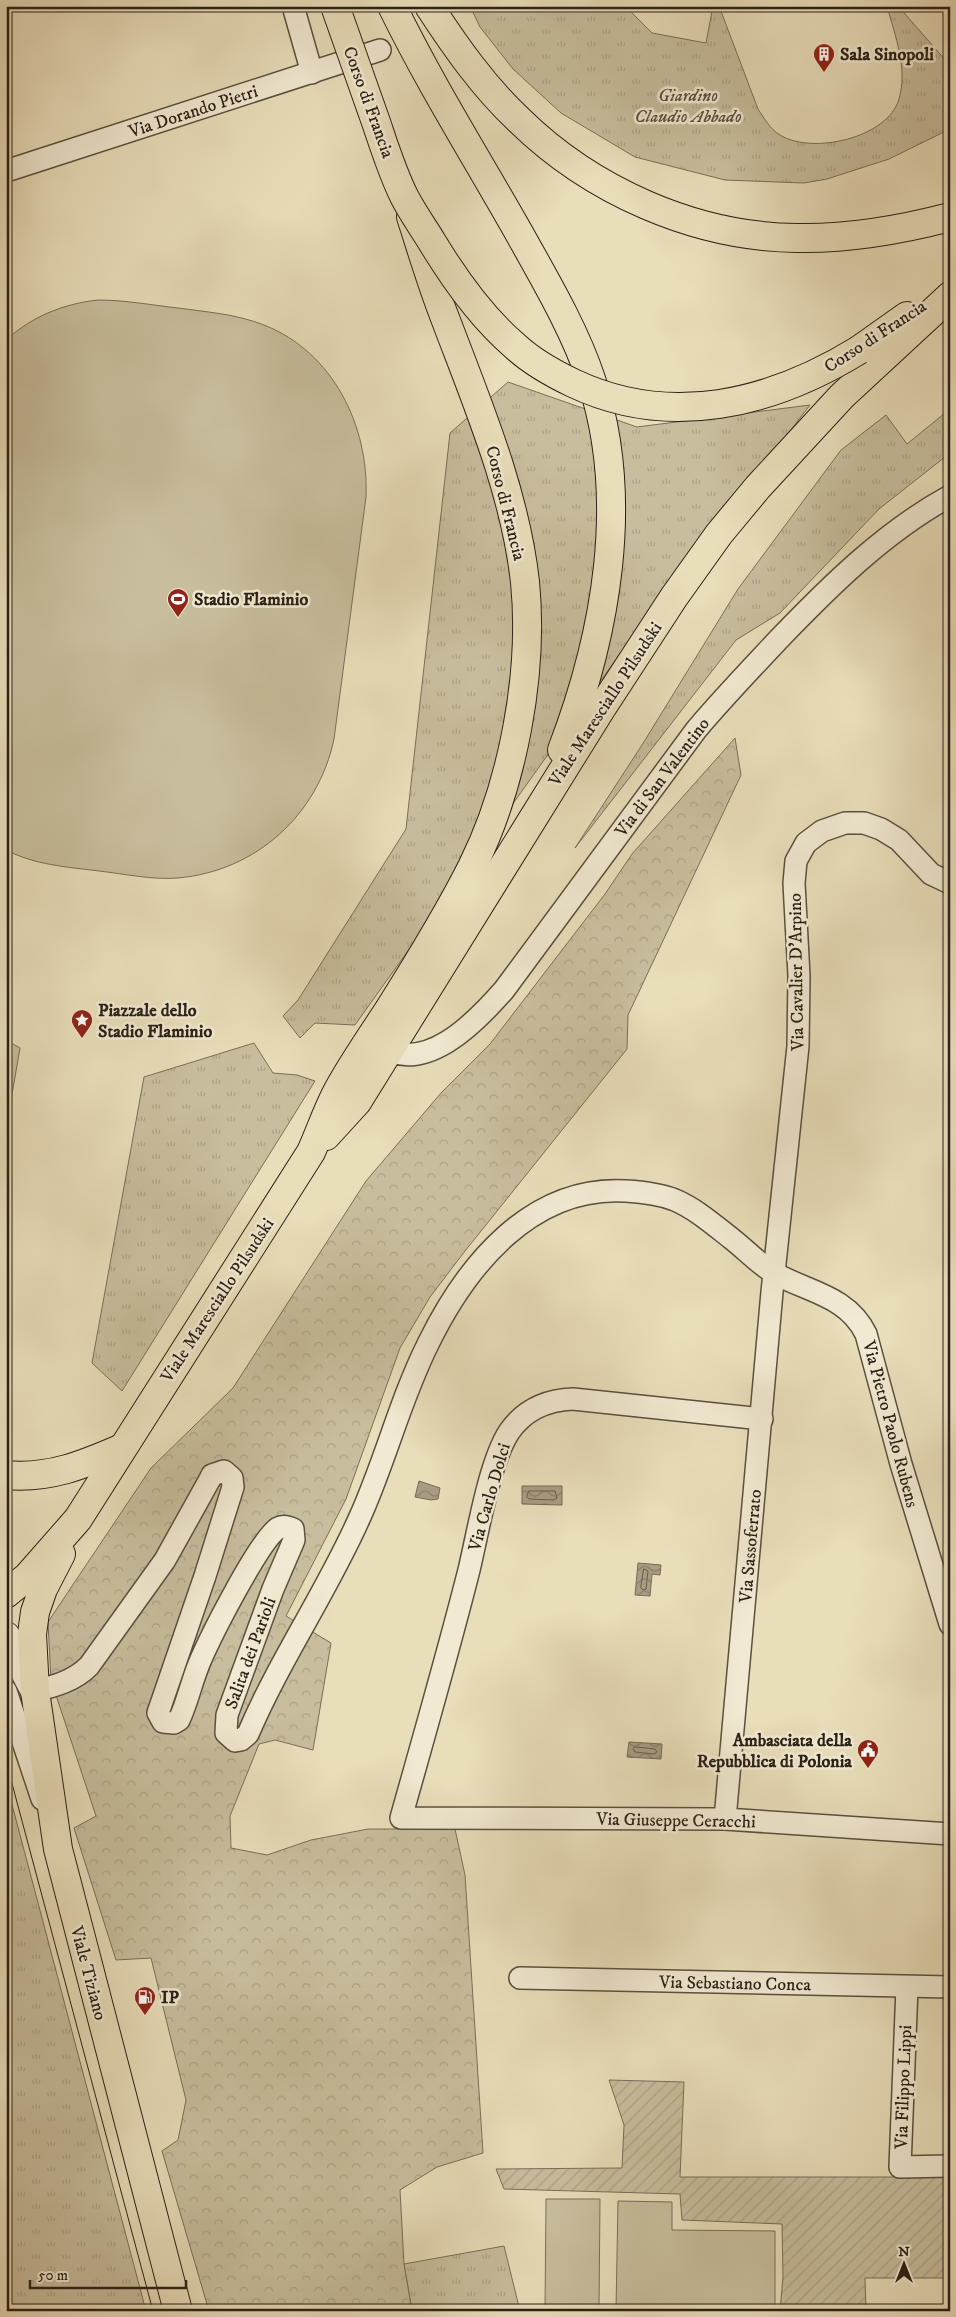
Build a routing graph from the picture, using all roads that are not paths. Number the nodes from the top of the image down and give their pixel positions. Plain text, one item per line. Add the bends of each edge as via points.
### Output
1 (293, 6) edge
2 (334, 6) edge
3 (392, 6) edge
4 (429, 6) edge
5 (380, 50) dead end
6 (312, 73) junction
7 (6, 171) edge
8 (404, 197) junction
9 (950, 217) edge
10 (950, 287) edge
11 (950, 296) edge
12 (950, 496) edge
13 (492, 818) joint
14 (524, 831) junction
15 (950, 883) edge
16 (379, 1046) junction
17 (774, 1272) junction
18 (762, 1419) junction
19 (122, 1448) junction
20 (6, 1475) edge
21 (78, 1519) junction
22 (6, 1594) edge
23 (950, 1624) edge
24 (6, 1636) edge
25 (6, 1691) edge
26 (35, 1691) junction
27 (401, 1818) joint
28 (725, 1819) junction
29 (950, 1834) edge
30 (58, 1849) junction
31 (520, 1978) dead end
32 (907, 1987) junction
33 (950, 1987) edge
34 (950, 2166) edge
35 (178, 2311) edge

1 - 6 street
2 - 8 main road, Corso di Francia, bridge
3 - 14 main road via 542,274 586,366 603,431 610,489 608,566 595,643 562,749
4 - 9 main road via 471,66 532,132 592,176 644,204 733,231 796,238 860,235
5 - 6 street, Via Dorando Pietri
6 - 7 street, Via Dorando Pietri
8 - 10 main road, Corso di Francia, bridge via 457,280 499,332 544,368 603,395 638,404 679,407 740,401 801,382 859,350
8 - 13 main road, Corso di Francia, bridge via 443,315 476,397 507,497 524,582 524,665 514,738
11 - 14 main road, Viale Maresciallo Pilsudski via 842,396 724,528 674,597
12 - 16 street, Via di San Valentino via 906,524 843,576 714,709 504,990 465,1031 439,1046 414,1054 396,1054
13 - 16 main road, Viale Maresciallo Pilsudski via 462,888
14 - 16 main road, Viale Maresciallo Pilsudski
15 - 17 street, Via Cavalier D'Arpino via 931,874 899,840 881,828 864,823 845,823 829,828 806,843 798,854 794,876 799,976 798,1046
16 - 19 main road, Viale Maresciallo Pilsudski via 357,1102 311,1152
17 - 18 street, Via Sassoferrato
17 - 23 street, Via Pietro Paolo Rubens via 840,1303 863,1328 900,1464
17 - 26 street, Salita dei Parioli via 704,1217 662,1196 635,1191 602,1191 576,1195 541,1210 513,1228 490,1251 462,1286 436,1327 360,1518 259,1707 248,1734 235,1741 226,1733 227,1715 294,1540 292,1528 287,1526 277,1529 265,1543 238,1589 201,1660 178,1720 163,1722 158,1713 232,1487 232,1478 224,1471 210,1479 165,1560 89,1666 78,1676
18 - 27 street, Via Carlo Dolci via 573,1399 545,1404 521,1418 503,1444 492,1479
18 - 28 street, Via Sassoferrato
19 - 20 main road via 62,1472
19 - 21 main road, Viale Maresciallo Pilsudski
21 - 22 main road via 28,1576
21 - 26 main road via 35,1612 32,1634
24 - 26 street, Viale Tiziano
25 - 30 street
26 - 30 main road, Viale Tiziano
27 - 28 street, Via Giuseppe Ceracchi
28 - 29 street, Via Giuseppe Ceracchi
30 - 35 main road, Viale Tiziano
31 - 32 street, Via Sebastiano Conca
32 - 33 street, Via Sebastiano Conca
32 - 34 street, Via Filippo Lippi via 900,2166

